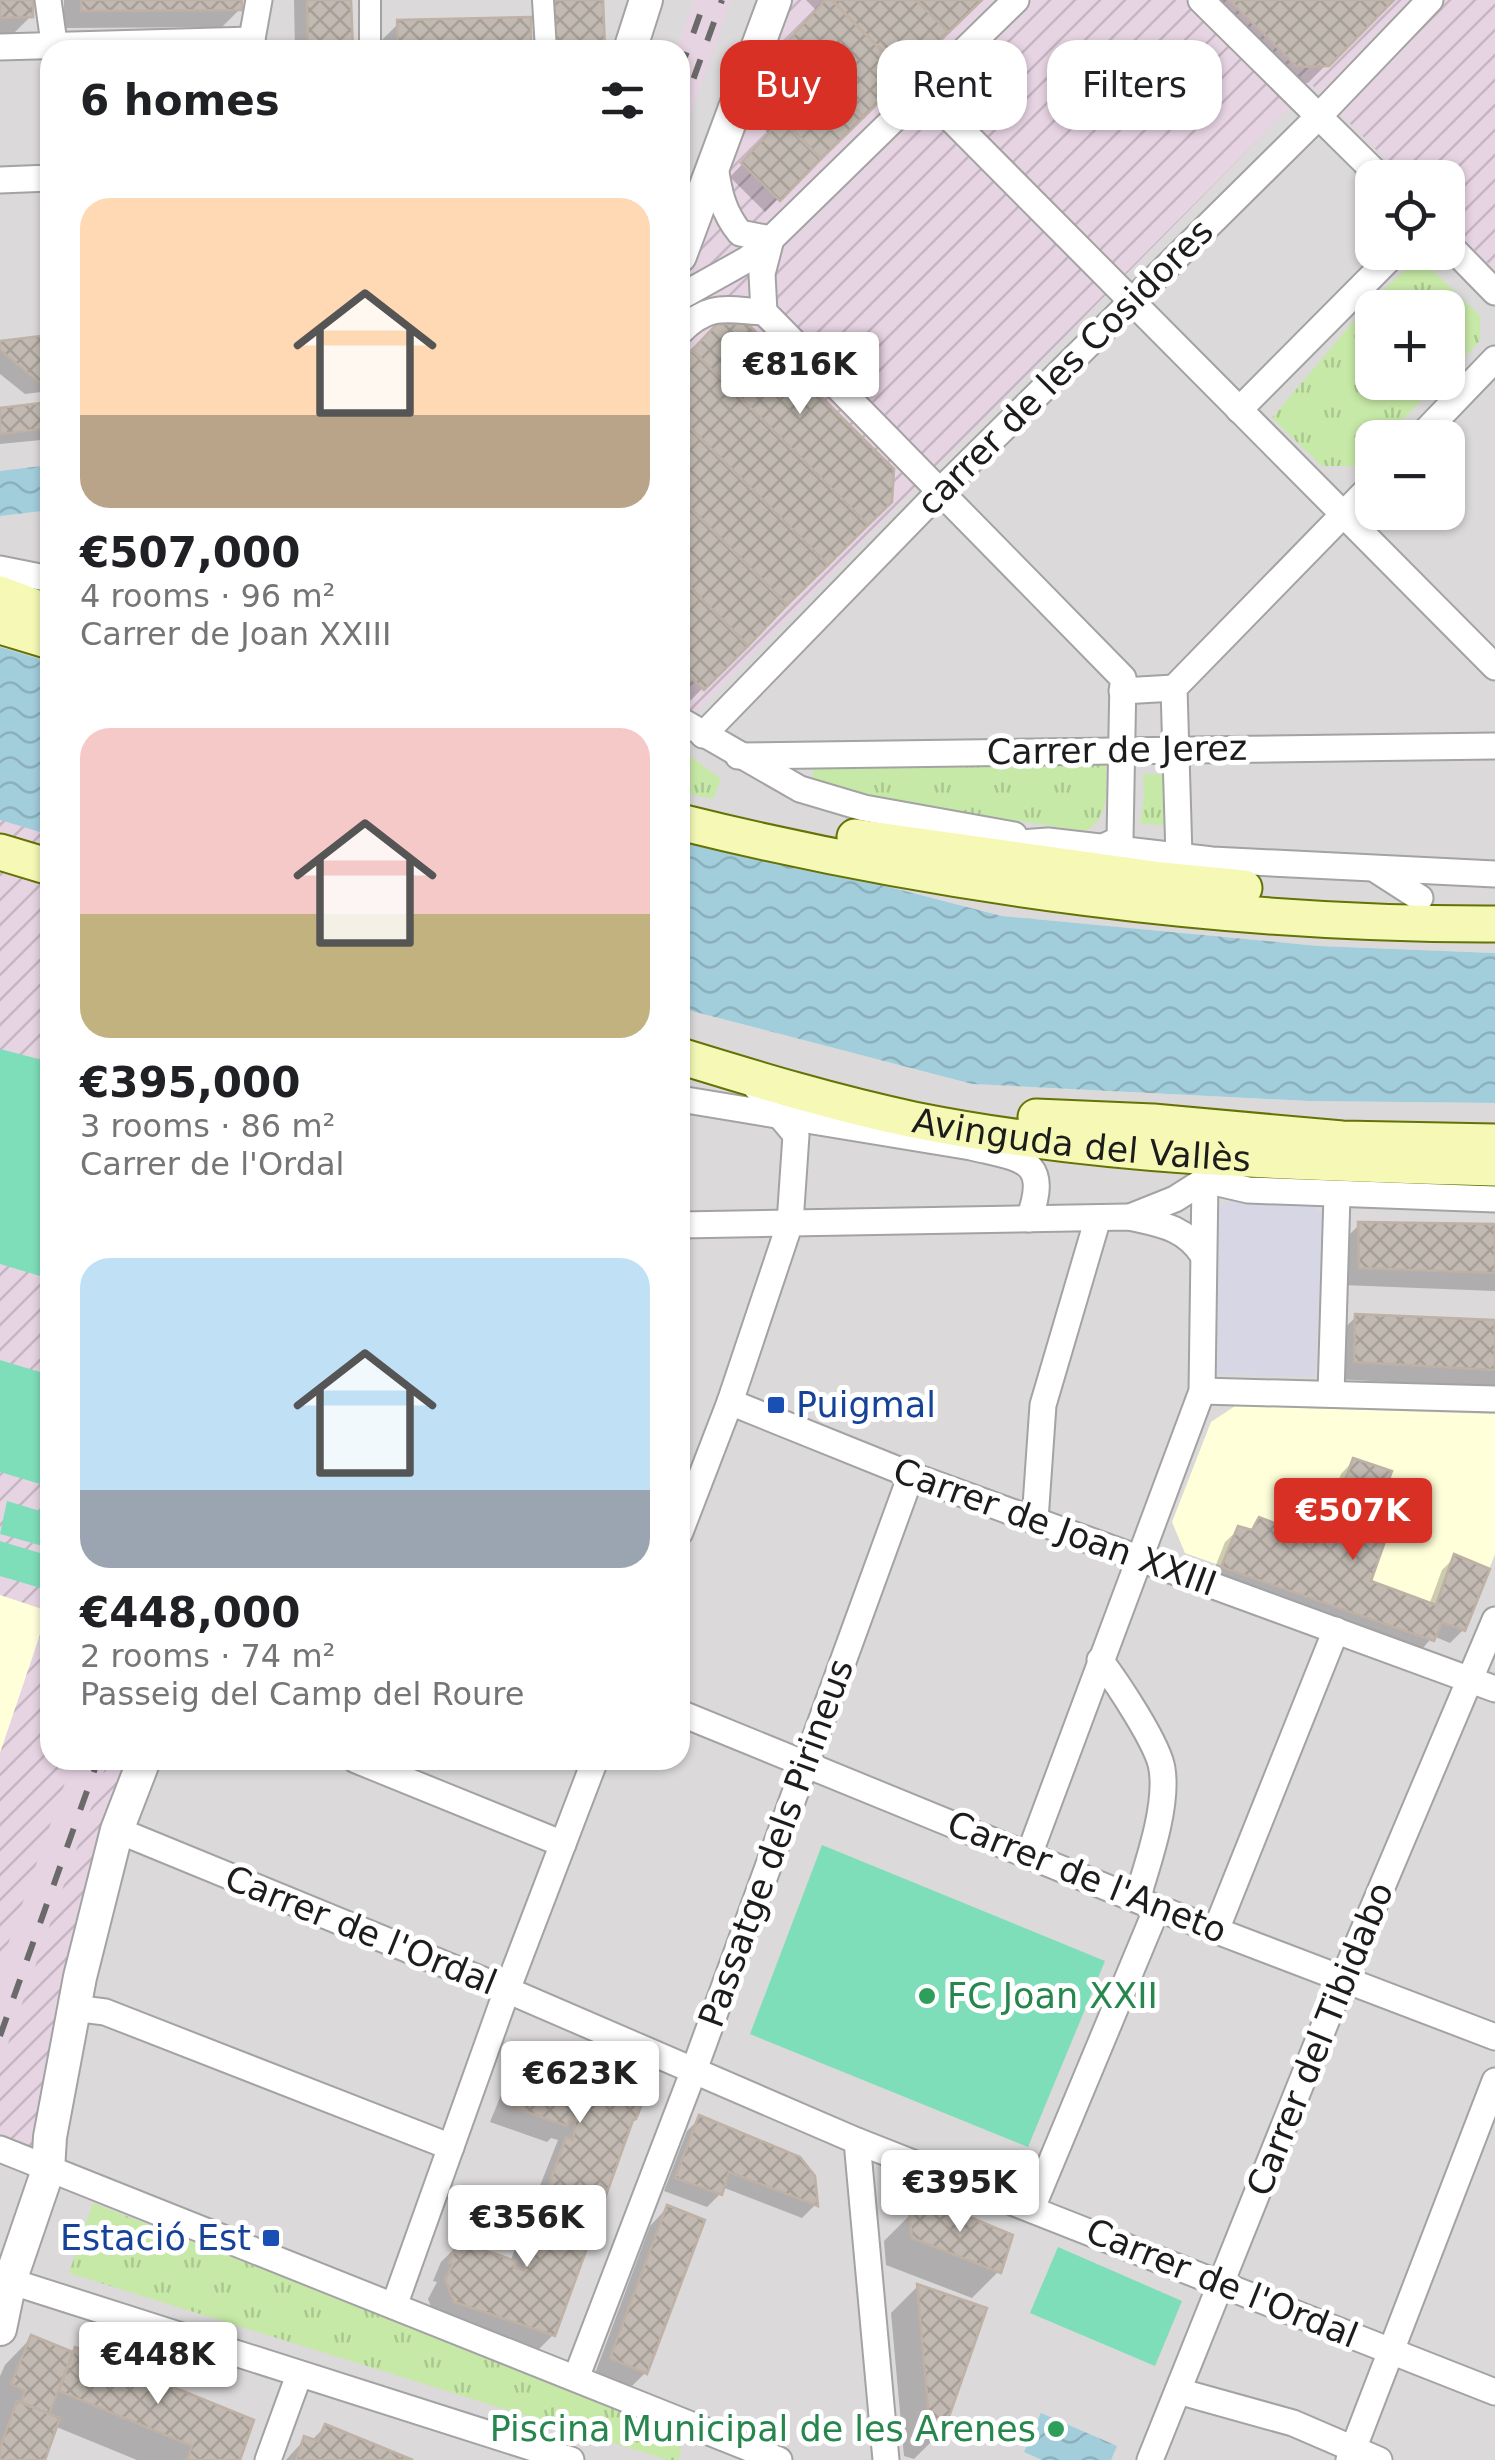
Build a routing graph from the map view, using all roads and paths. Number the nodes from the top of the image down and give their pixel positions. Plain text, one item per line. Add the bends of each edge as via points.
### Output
1 (48, 0) edge
2 (259, 0) edge
3 (370, 0) edge
4 (543, 0) edge
5 (646, 0) edge
6 (775, 0) edge
7 (1016, 0) edge
8 (1202, 0) edge
9 (1430, 0) edge
10 (53, 40) edge
11 (252, 40) edge
12 (370, 40) edge
13 (545, 40) edge
14 (633, 40) edge
15 (976, 40) edge
16 (0, 47) edge
17 (40, 48) edge
18 (1319, 116) junction
19 (885, 130) edge
20 (962, 130) edge
21 (1362, 160) edge
22 (715, 165) junction
23 (40, 178) edge
24 (0, 180) edge
25 (690, 230) edge
26 (771, 240) junction
27 (1465, 261) edge
28 (1378, 270) edge
29 (690, 292) edge
30 (1495, 292) edge
31 (1130, 300) junction
32 (764, 312) junction
33 (690, 323) edge
34 (1495, 360) edge
35 (1239, 410) junction
36 (1437, 420) edge
37 (941, 490) junction
38 (1355, 503) edge
39 (1344, 514) junction
40 (0, 569) edge
41 (40, 577) edge
42 (0, 591) edge
43 (40, 598) edge
44 (40, 609) edge
45 (0, 614) edge
46 (40, 624) edge
47 (0, 626) edge
48 (40, 638) edge
49 (1495, 667) edge
50 (1174, 688) junction
51 (1122, 691) junction
52 (690, 727) edge
53 (703, 735) junction
54 (1495, 746) edge
55 (1122, 748) junction
56 (1178, 749) junction
57 (738, 756) junction
58 (690, 809) edge
59 (690, 824) edge
60 (1048, 842) junction
61 (1103, 847) junction
62 (946, 848) junction
63 (0, 852) edge
64 (40, 864) edge
65 (1170, 868) junction
66 (1378, 870) junction
67 (0, 873) edge
68 (1495, 874) edge
69 (40, 885) edge
70 (1420, 898) junction
71 (1112, 899) junction
72 (1495, 900) edge
73 (1495, 924) edge
74 (690, 1039) edge
75 (690, 1059) edge
76 (690, 1099) edge
77 (781, 1101) junction
78 (1274, 1134) junction
79 (1495, 1142) edge
80 (1207, 1168) junction
81 (1495, 1168) edge
82 (1337, 1195) junction
83 (1495, 1198) edge
84 (1129, 1217) junction
85 (1098, 1218) junction
86 (1029, 1219) junction
87 (790, 1223) junction
88 (690, 1225) edge
89 (1203, 1255) junction
90 (1202, 1392) junction
91 (1331, 1394) junction
92 (1495, 1398) edge
93 (730, 1402) junction
94 (911, 1475) junction
95 (690, 1501) edge
96 (1036, 1520) junction
97 (1138, 1558) junction
98 (1495, 1620) edge
99 (1336, 1630) junction
100 (1100, 1660) junction
101 (1483, 1684) edge
102 (690, 1717) edge
103 (806, 1762) junction
104 (140, 1770) edge
105 (381, 1770) edge
106 (591, 1770) edge
107 (117, 1830) junction
108 (563, 1844) junction
109 (1029, 1855) junction
110 (1147, 1904) junction
111 (1216, 1930) junction
112 (1344, 1979) junction
113 (507, 1990) junction
114 (74, 2008) junction
115 (1495, 2037) edge
116 (694, 2070) junction
117 (1495, 2080) edge
118 (858, 2141) junction
119 (451, 2148) junction
120 (0, 2149) edge
121 (48, 2170) junction
122 (1032, 2208) junction
123 (5, 2279) edge
124 (1221, 2283) junction
125 (394, 2306) junction
126 (0, 2329) edge
127 (1391, 2350) junction
128 (299, 2374) junction
129 (576, 2378) junction
130 (1178, 2391) junction
131 (1495, 2392) edge
132 (1351, 2454) edge
133 (268, 2460) edge
134 (571, 2460) edge
135 (780, 2460) edge
136 (886, 2460) edge
137 (1150, 2460) edge
138 (1379, 2460) edge

1 - 10 street
2 - 11 street
3 - 12 street
4 - 13 street
5 - 14 street
6 - 22 street
7 - 15 street
8 - 18 street
9 - 18 street, carrer de les Cosidores
16 - 17 street
18 - 21 street
18 - 31 street, carrer de les Cosidores
19 - 26 street
20 - 31 street
22 - 25 street
22 - 26 street via 727,218 740,233
23 - 24 street
26 - 29 street
26 - 32 street via 762,274
27 - 30 street
28 - 35 street
31 - 35 street
31 - 37 street, carrer de les Cosidores
32 - 33 street via 712,309
32 - 37 street
34 - 36 street
35 - 39 street
37 - 51 street via 1122,678
37 - 53 street, carrer de les Cosidores
38 - 39 street
39 - 49 street
39 - 50 street
40 - 41 street
42 - 43 street
42 - 44 main road
45 - 46 street
47 - 48 main road
50 - 51 street
50 - 56 street
51 - 55 street
52 - 53 street
53 - 57 street
54 - 56 street, Carrer de Jerez
55 - 56 street, Carrer de Jerez
55 - 57 street, Carrer de Jerez
55 - 61 street via 1120,840
56 - 65 street
57 - 60 street via 800,789 864,808
58 - 62 main road
59 - 71 main road via 859,860
60 - 61 street
60 - 62 street
61 - 65 street
62 - 65 main road
63 - 64 main road
65 - 66 street
65 - 70 main road via 1296,893
65 - 71 street
66 - 68 street
66 - 70 street
67 - 69 main road
70 - 72 main road
71 - 73 main road
74 - 78 main road, Avinguda del Vallès via 856,1084 1004,1113
75 - 77 main road, Avinguda del Vallès via 747,1076
76 - 77 street, Avinguda del Vallès
77 - 80 main road, Avinguda del Vallès
77 - 86 street, Avinguda del Vallès via 1017,1158 1037,1179
77 - 87 street via 796,1135
78 - 79 main road, Avinguda del Vallès
78 - 80 street via 1231,1143
80 - 81 main road, Avinguda del Vallès
80 - 82 street, Avinguda del Vallès via 1248,1190
80 - 84 street via 1176,1199
80 - 89 street
82 - 83 street, Avinguda del Vallès
82 - 91 street
84 - 85 street
84 - 89 street via 1185,1234
85 - 86 street
85 - 96 street via 1043,1405
86 - 87 street
87 - 88 street
87 - 93 street
89 - 90 street
90 - 91 street
90 - 97 street
91 - 92 street
93 - 94 street, Carrer de Joan XXIII
93 - 95 street
94 - 96 street, Carrer de Joan XXIII
94 - 103 street, Passatge dels Pirineus
96 - 97 street, Carrer de Joan XXIII
97 - 99 street, Carrer de Joan XXIII
97 - 100 street
98 - 101 street, Carrer del Tibidabo
99 - 101 street, Carrer de Joan XXIII
99 - 111 street
100 - 109 street
100 - 110 street via 1162,1766
101 - 112 street, Carrer del Tibidabo
102 - 103 street, Carrer de l'Aneto
103 - 109 street, Carrer de l'Aneto
103 - 116 street, Passatge dels Pirineus
104 - 107 street
105 - 108 street
106 - 108 street
107 - 113 street, Carrer de l'Ordal
107 - 114 street
108 - 113 street
109 - 110 street, Carrer de l'Aneto
110 - 111 street, Carrer de l'Aneto
110 - 122 street
111 - 112 street, Carrer de l'Aneto
112 - 115 street, Carrer de l'Aneto
112 - 124 street, Carrer del Tibidabo
113 - 116 street, Carrer de l'Ordal
113 - 119 street
114 - 119 street via 105,2012
114 - 121 street
116 - 118 street, Carrer de l'Ordal
116 - 129 street, Passatge dels Pirineus
117 - 127 street
118 - 122 street, Carrer de l'Ordal
118 - 136 street
119 - 125 street
120 - 121 street
121 - 123 street
121 - 125 street
122 - 124 street, Carrer de l'Ordal
123 - 126 street
123 - 128 street
124 - 127 street, Carrer de l'Ordal
124 - 130 street, Carrer del Tibidabo
125 - 129 street
127 - 131 street, Carrer de l'Ordal
127 - 132 street
128 - 133 street
128 - 134 street
129 - 135 street
130 - 132 street via 1293,2423
130 - 137 street, Carrer del Tibidabo
132 - 138 street

